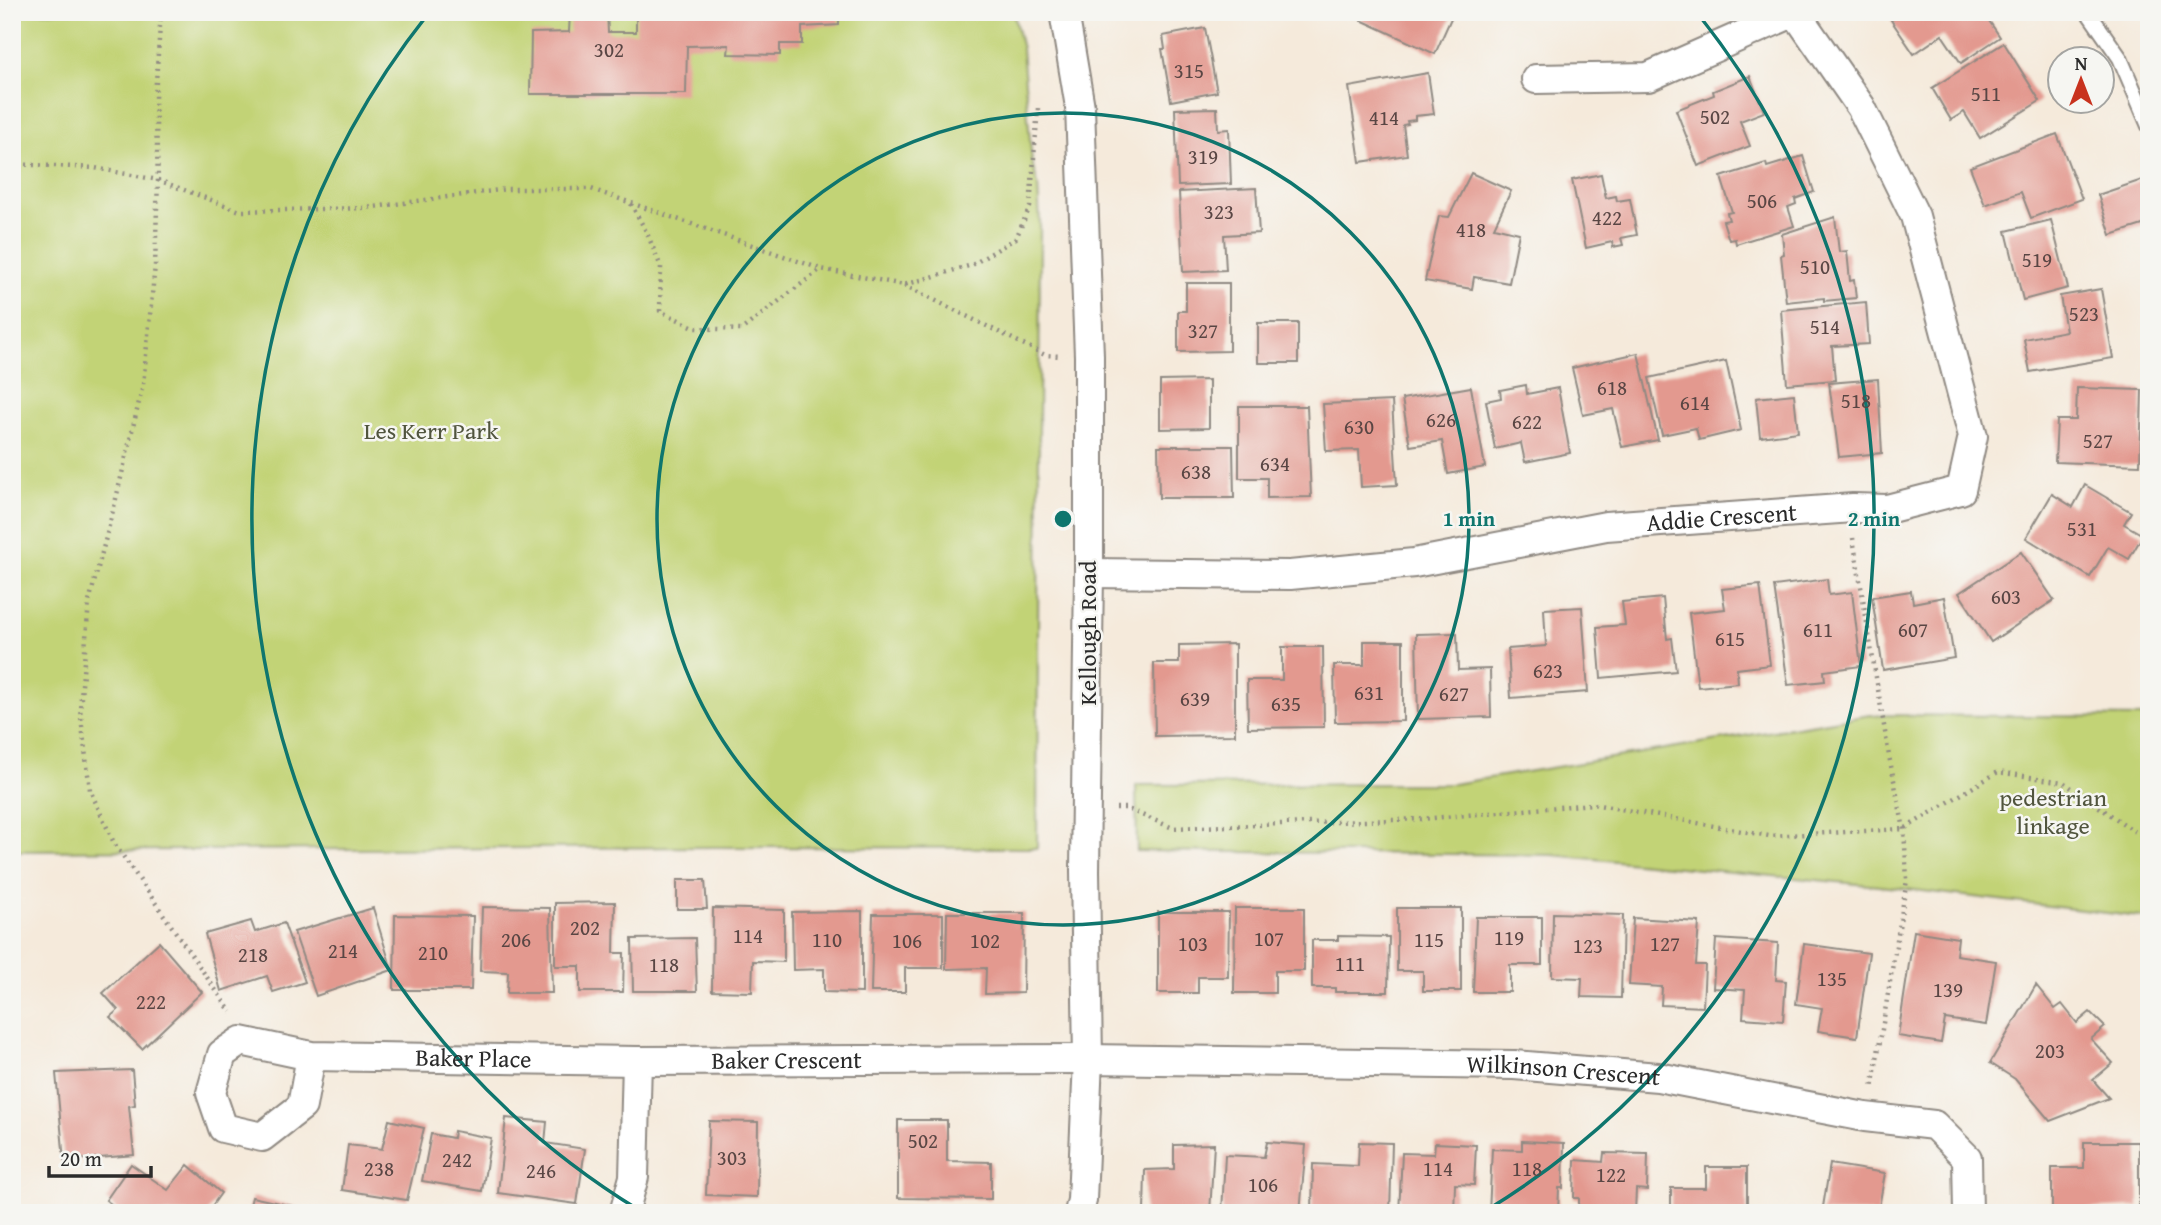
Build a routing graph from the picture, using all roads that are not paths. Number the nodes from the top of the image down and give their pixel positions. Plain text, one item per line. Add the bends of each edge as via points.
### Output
1 (1064, 12) edge
2 (1795, 12) edge
3 (2088, 12) edge
4 (1536, 79) dead end
5 (2149, 126) edge
6 (1089, 573) junction
7 (310, 1056) dead end
8 (1088, 1059) junction
9 (638, 1061) junction
10 (624, 1213) edge
11 (1079, 1213) edge
12 (1968, 1213) edge

1 - 6 street, Kellough Road via 1080,107 1089,356
2 - 4 street via 1648,77
2 - 6 street, Addie Crescent via 1861,107 1915,216 1973,436 1961,490 1886,509 1606,526 1414,562 1290,575
3 - 5 lane via 2120,58
6 - 8 street, Kellough Road
7 - 9 street, Baker Place
8 - 9 street, Baker Crescent
8 - 11 street, Kellough Road
8 - 12 street, Wilkinson Crescent via 1514,1065 1657,1077 1865,1117 1934,1125 1967,1158
9 - 10 street via 634,1177

